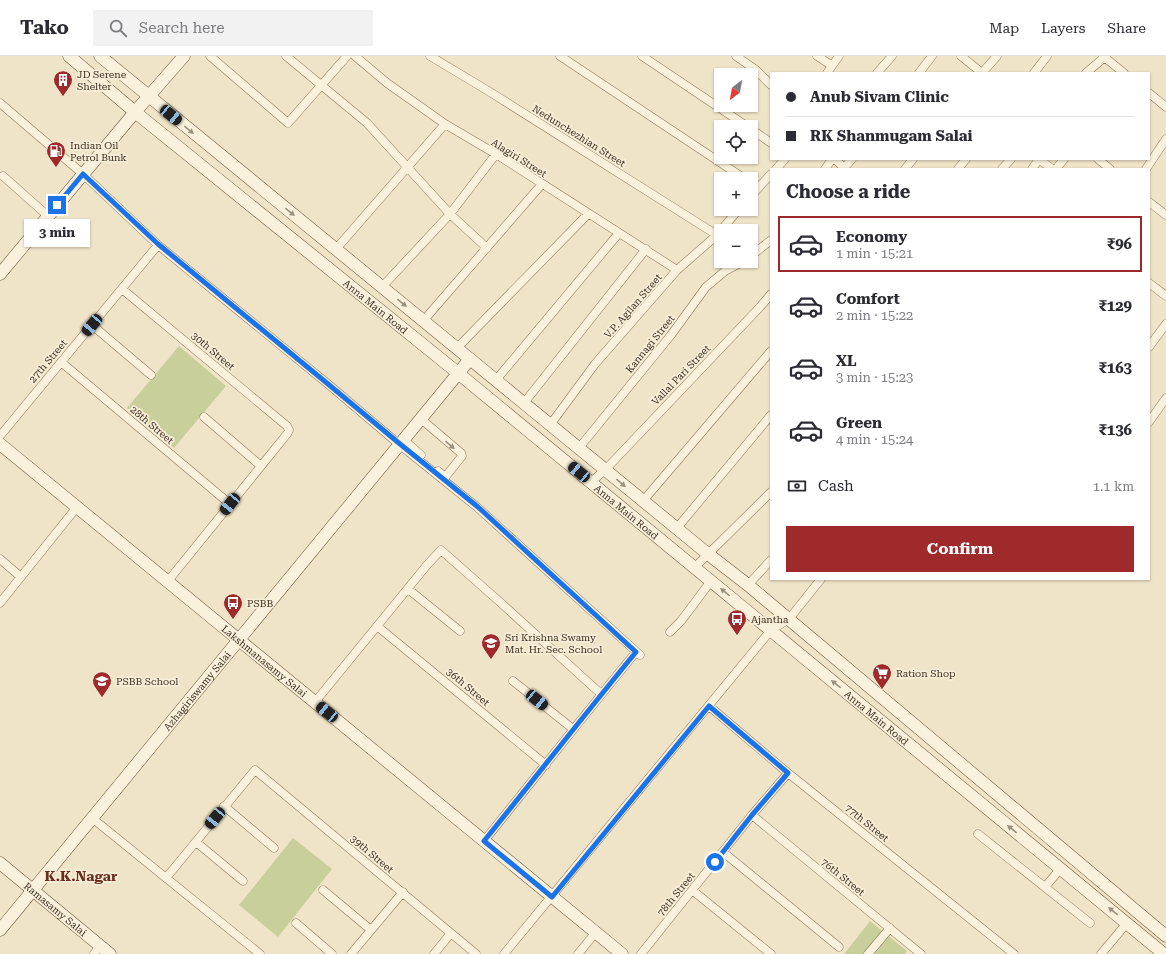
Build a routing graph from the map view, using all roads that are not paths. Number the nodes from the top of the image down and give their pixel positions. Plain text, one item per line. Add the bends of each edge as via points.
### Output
1 (69, 56) edge
2 (100, 56) edge
3 (184, 56) edge
4 (210, 56) edge
5 (286, 56) edge
6 (347, 56) edge
7 (355, 56) edge
8 (430, 56) edge
9 (560, 56) edge
10 (642, 56) edge
11 (736, 56) edge
12 (817, 56) edge
13 (839, 56) edge
14 (892, 56) edge
15 (932, 56) edge
16 (961, 56) edge
17 (997, 56) edge
18 (1047, 56) edge
19 (1105, 56) edge
20 (831, 65) junction
21 (828, 72) edge
22 (878, 72) edge
23 (920, 72) edge
24 (981, 72) edge
25 (983, 72) edge
26 (1035, 72) edge
27 (1087, 72) edge
28 (1123, 72) edge
29 (770, 84) edge
30 (322, 86) junction
31 (1150, 95) edge
32 (148, 96) junction
33 (0, 103) edge
34 (1166, 107) edge
35 (135, 112) junction
36 (738, 120) edge
37 (445, 124) junction
38 (758, 134) edge
39 (1166, 139) edge
40 (770, 142) edge
41 (496, 154) junction
42 (784, 160) edge
43 (833, 160) edge
44 (835, 160) edge
45 (912, 160) edge
46 (965, 160) edge
47 (1009, 160) edge
48 (1039, 160) edge
49 (1039, 160) edge
50 (1063, 160) edge
51 (1099, 160) edge
52 (407, 167) junction
53 (777, 168) edge
54 (826, 168) edge
55 (844, 168) edge
56 (906, 168) edge
57 (959, 168) edge
58 (1003, 168) edge
59 (1033, 168) edge
60 (1051, 168) edge
61 (1057, 168) edge
62 (1106, 168) edge
63 (1147, 168) edge
64 (735, 172) edge
65 (83, 174) junction
66 (770, 175) edge
67 (3, 176) dead end
68 (758, 183) edge
69 (542, 184) junction
70 (1150, 203) edge
71 (450, 214) junction
72 (588, 214) junction
73 (1166, 215) edge
74 (48, 216) junction
75 (733, 216) edge
76 (726, 224) edge
77 (619, 233) junction
78 (714, 233) edge
79 (714, 238) edge
80 (770, 241) edge
81 (158, 244) junction
82 (487, 248) junction
83 (336, 249) junction
84 (646, 249) junction
85 (758, 250) edge
86 (731, 268) edge
87 (677, 270) junction
88 (0, 274) edge
89 (1150, 284) edge
90 (382, 287) junction
91 (122, 289) junction
92 (770, 295) edge
93 (1166, 296) edge
94 (424, 320) junction
95 (1166, 324) edge
96 (92, 325) junction
97 (1150, 346) edge
98 (457, 348) junction
99 (770, 352) edge
100 (470, 359) junction
101 (61, 362) junction
102 (458, 373) junction
103 (151, 375) dead end
104 (496, 380) junction
105 (1166, 398) edge
106 (524, 403) junction
107 (770, 416) edge
108 (204, 417) dead end
109 (420, 419) junction
110 (1150, 421) edge
111 (550, 425) junction
112 (0, 436) edge
113 (402, 442) junction
114 (0, 444) edge
115 (579, 448) junction
116 (261, 466) junction
117 (605, 470) junction
118 (591, 482) junction
119 (770, 493) edge
120 (643, 501) junction
121 (230, 504) junction
122 (77, 507) junction
123 (676, 528) junction
124 (708, 554) junction
125 (0, 560) edge
126 (770, 561) edge
127 (694, 567) junction
128 (21, 577) junction
129 (820, 580) edge
130 (168, 581) junction
131 (711, 581) junction
132 (748, 585) junction
133 (408, 589) junction
134 (0, 603) edge
135 (789, 619) junction
136 (377, 626) junction
137 (771, 630) junction
138 (460, 631) dead end
139 (670, 632) dead end
140 (239, 640) junction
141 (513, 681) dead end
142 (601, 694) junction
143 (315, 702) junction
144 (709, 706) junction
145 (573, 729) junction
146 (546, 765) junction
147 (788, 773) junction
148 (224, 806) junction
149 (752, 815) junction
150 (92, 818) junction
151 (978, 834) dead end
152 (484, 841) junction
153 (196, 842) junction
154 (274, 848) dead end
155 (723, 852) junction
156 (0, 863) edge
157 (1061, 868) junction
158 (166, 878) junction
159 (243, 881) dead end
160 (1045, 887) junction
161 (33, 890) junction
162 (323, 890) dead end
163 (692, 890) junction
164 (403, 892) junction
165 (552, 897) junction
166 (296, 923) dead end
167 (1090, 923) dead end
168 (1127, 923) junction
169 (890, 928) junction
170 (0, 930) edge
171 (371, 930) junction
172 (596, 932) junction
173 (451, 933) junction
174 (1166, 936) edge
175 (839, 947) dead end
176 (97, 950) edge
177 (110, 954) edge
178 (260, 954) edge
179 (332, 954) edge
180 (351, 954) edge
181 (434, 954) edge
182 (476, 954) edge
183 (504, 954) edge
184 (578, 954) edge
185 (622, 954) edge
186 (641, 954) edge
187 (771, 954) edge
188 (868, 954) edge
189 (921, 954) edge
190 (1014, 954) edge
191 (1100, 954) edge
192 (1164, 954) edge

1 - 35 main road, Anna Main Road
2 - 32 main road, Anna Main Road
3 - 32 main road
4 - 30 street via 288,123
5 - 30 street
6 - 30 street
7 - 37 street, Alagiri Street via 387,83
8 - 78 street, Nedunchezhian Street
9 - 64 street
10 - 36 street
11 - 29 street
12 - 20 street
13 - 20 street
14 - 22 street
15 - 23 street
16 - 24 street
17 - 25 street
18 - 26 street
19 - 27 street
19 - 28 street
20 - 21 street
30 - 52 street via 367,123
31 - 34 street
32 - 35 main road
32 -> 83 main road, Anna Main Road
33 - 65 street
35 - 65 main road
35 - 102 main road, Anna Main Road
37 - 41 street, Alagiri Street
37 - 52 street
38 - 40 street
39 - 63 street
41 - 69 street, Alagiri Street
41 - 71 street
42 - 53 street
43 - 54 street
44 - 55 street
45 - 56 street
46 - 57 street
47 - 58 street
48 - 59 street
49 - 60 street
50 - 61 street
51 - 62 street
52 - 71 street
52 - 83 street
65 - 74 main road
65 - 81 street
66 - 68 street
67 - 74 street
69 - 72 street, Alagiri Street
69 - 82 street
70 - 73 street
71 - 82 street
71 - 90 street
72 - 77 street, Alagiri Street
72 - 98 street
74 - 88 main road
75 - 76 street, V.P. Agilan Street
77 - 84 street, Alagiri Street
77 - 104 street
79 - 87 street, V.P. Agilan Street
80 - 85 street
81 - 91 street, 27th Street
81 - 113 street
82 - 94 street
83 - 90 main road, Anna Main Road
84 - 87 street, Alagiri Street
84 - 106 street
86 - 115 street, Kannagi Street via 706,287 671,335
87 - 111 street, V.P. Agilan Street via 595,364
89 - 93 street
90 -> 94 main road, Anna Main Road
91 - 96 street, 27th Street
91 - 116 street, 30th Street via 287,426 287,434
92 - 117 street, Vallal Pari Street
94 - 98 main road, Anna Main Road
95 - 97 street
96 - 101 street, 27th Street
96 - 103 street
98 - 100 main road, Anna Main Road
99 - 120 street
100 - 102 main road, Azhagiriswamy Salai
100 - 104 main road, Anna Main Road
101 - 112 street, 27th Street
101 - 121 street, 28th Street
102 - 109 main road, Azhagiriswamy Salai
102 - 118 main road, Anna Main Road
104 - 106 main road, Anna Main Road
105 - 110 street
106 - 111 main road, Anna Main Road
107 - 123 street
108 - 116 street
109 - 113 main road, Azhagiriswamy Salai
109 -> 113 street via 462,455 462,458 448,475 444,476
111 - 115 main road, Anna Main Road
113 - 140 main road, Azhagiriswamy Salai
113 - 142 street via 478,507 638,653
114 - 122 main road, Lakshmanasamy Salai
115 - 117 main road, Anna Main Road
116 - 121 street
117 - 118 street, Vallal Pari Street
117 -> 120 main road, Anna Main Road
118 - 127 main road, Anna Main Road
119 - 124 street
120 - 123 main road, Anna Main Road
121 - 130 street
122 - 128 street
122 - 130 main road, Lakshmanasamy Salai
123 - 124 main road, Anna Main Road
124 - 127 street
124 - 132 main road, Anna Main Road
125 - 128 street
126 - 132 street
127 - 131 main road, Anna Main Road
128 - 134 street
129 - 135 street
130 - 140 main road, Lakshmanasamy Salai
137 -> 131 main road, Anna Main Road
131 - 139 street
132 - 135 main road, Anna Main Road
133 - 136 street
133 - 138 street
133 - 142 street via 441,550
135 - 137 street
135 - 174 main road, Anna Main Road
136 - 143 street
136 - 146 street, 36th Street
137 - 144 street
157 -> 137 main road, Anna Main Road
140 - 143 main road, Lakshmanasamy Salai
140 - 150 main road, Azhagiriswamy Salai
141 - 145 street
142 - 145 street
143 - 152 main road, Lakshmanasamy Salai
144 - 147 street, 77th Street
144 - 165 street
145 - 146 street
146 - 152 street
147 - 149 street, 78th Street
147 - 190 street, 77th Street
148 - 153 street
148 - 154 street
148 - 164 street, 39th Street via 255,770
149 - 155 street, 78th Street
149 - 169 street, 76th Street
150 - 158 street
150 - 161 main road, Azhagiriswamy Salai
151 - 160 street
152 - 165 main road, Lakshmanasamy Salai
153 - 158 street
153 - 159 street
155 - 163 street, 78th Street
155 - 175 street
156 - 161 main road, Ramasamy Salai
157 - 160 street
168 -> 157 main road, Anna Main Road
158 - 178 street
160 - 167 street
161 - 170 main road, Azhagiriswamy Salai
161 - 176 main road, Ramasamy Salai
162 - 171 street
163 - 186 street, 78th Street
163 - 187 street
164 - 171 street
164 - 173 street, 39th Street
165 - 172 main road, Lakshmanasamy Salai
165 - 183 street
166 - 179 street
168 - 191 street
168 - 192 main road, Anna Main Road
169 - 188 street
169 - 189 street, 76th Street
171 - 180 street
172 - 184 street
172 - 185 main road, Lakshmanasamy Salai
173 - 181 street
173 - 182 street, 39th Street
176 - 177 main road, Ramasamy Salai

